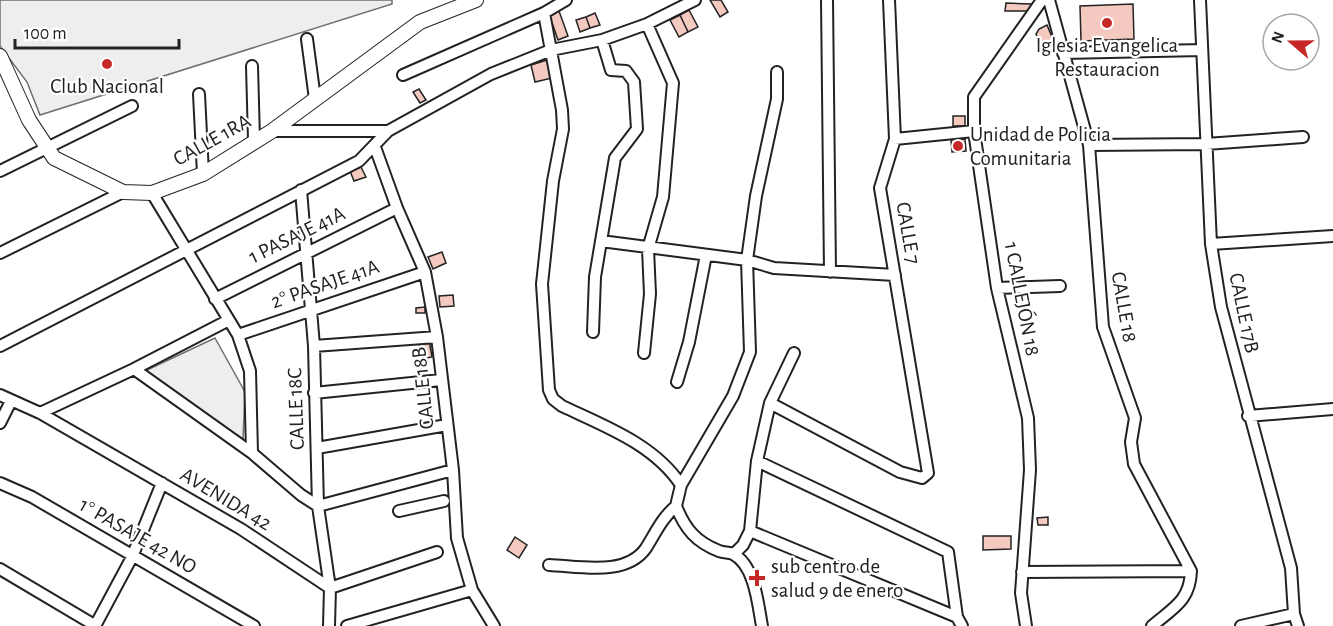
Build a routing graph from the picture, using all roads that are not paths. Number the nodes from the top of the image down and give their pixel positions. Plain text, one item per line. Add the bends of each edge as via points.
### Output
1 (476, 0) edge
2 (566, 0) edge
3 (695, 0) edge
4 (827, 0) edge
5 (889, 0) edge
6 (1042, 0) edge
7 (1049, 0) edge
8 (1200, 0) edge
9 (544, 13) junction
10 (647, 24) junction
11 (306, 39) dead end
12 (602, 40) junction
13 (551, 50) junction
14 (1202, 50) junction
15 (1063, 53) junction
16 (0, 57) edge
17 (252, 66) dead end
18 (777, 72) dead end
19 (403, 75) dead end
20 (199, 94) dead end
21 (315, 99) junction
22 (132, 106) dead end
23 (272, 130) junction
24 (388, 131) junction
25 (974, 131) junction
26 (1303, 137) dead end
27 (895, 139) junction
28 (254, 140) junction
29 (1206, 144) junction
30 (1089, 145) junction
31 (375, 147) junction
32 (47, 149) junction
33 (3, 166) edge
34 (203, 174) junction
35 (301, 190) junction
36 (123, 192) junction
37 (153, 193) junction
38 (397, 208) junction
39 (1333, 236) edge
40 (601, 241) junction
41 (1211, 244) junction
42 (186, 249) junction
43 (648, 249) junction
44 (307, 251) junction
45 (0, 254) edge
46 (706, 255) junction
47 (747, 260) junction
48 (425, 272) junction
49 (830, 272) junction
50 (895, 275) junction
51 (1060, 285) dead end
52 (997, 288) junction
53 (215, 299) junction
54 (311, 309) junction
55 (229, 320) junction
56 (593, 332) dead end
57 (238, 335) junction
58 (437, 337) junction
59 (0, 346) edge
60 (314, 346) junction
61 (644, 353) dead end
62 (794, 353) dead end
63 (134, 369) junction
64 (441, 380) junction
65 (677, 382) dead end
66 (315, 393) junction
67 (0, 395) edge
68 (11, 401) junction
69 (770, 404) junction
70 (1333, 409) edge
71 (40, 413) junction
72 (1248, 416) junction
73 (0, 423) edge
74 (447, 425) junction
75 (317, 448) junction
76 (252, 453) junction
77 (757, 460) junction
78 (453, 470) junction
79 (0, 483) edge
80 (162, 483) junction
81 (681, 485) junction
82 (444, 501) dead end
83 (318, 506) junction
84 (676, 506) junction
85 (399, 511) dead end
86 (750, 531) junction
87 (437, 552) dead end
88 (734, 554) junction
89 (132, 556) junction
90 (549, 565) dead end
91 (1, 570) edge
92 (1191, 571) junction
93 (1022, 572) junction
94 (330, 588) junction
95 (472, 591) junction
96 (1294, 614) junction
97 (959, 622) edge
98 (95, 626) edge
99 (254, 626) edge
100 (330, 626) edge
101 (347, 626) edge
102 (494, 626) edge
103 (762, 626) edge
104 (1026, 626) edge
105 (1152, 626) edge
106 (1241, 626) edge
107 (1298, 626) edge

1 - 21 street, CALLE 1RA via 420,22
2 - 9 street
3 - 10 street
4 - 49 street
5 - 27 street, CALLE 7
6 - 25 street, 1 CALLEJÓN 18 via 974,96
7 - 15 street, CALLE 18
8 - 14 street, CALLE 17B
9 - 13 street
9 - 19 street
10 - 12 street
10 - 43 street via 673,83 663,197
11 - 21 street
12 - 13 street
12 - 40 street via 611,70 626,71 634,82 637,129 615,158
13 - 24 street via 491,74
13 - 81 street via 563,129 542,284 549,390 562,406 640,446 670,468
14 - 15 street
14 - 29 street, CALLE 17B
15 - 30 street, CALLE 18
16 - 32 street, CALLE 1RA
17 - 28 street
18 - 47 street via 777,99
20 - 34 street
21 - 23 street, CALLE 1RA
22 - 32 street
23 - 24 street
23 - 28 street, CALLE 1RA
24 - 31 street
25 - 27 street
25 - 52 street, 1 CALLEJÓN 18
26 - 29 street
27 - 50 street, CALLE 7 via 880,188
28 - 34 street, CALLE 1RA
29 - 30 street
29 - 41 street, CALLE 17B
30 - 92 street, CALLE 18 via 1103,327 1135,418 1131,442 1134,464
31 - 35 street via 359,161
31 - 38 street, CALLE 18B
32 - 33 street
32 - 36 street, CALLE 1RA via 54,158
34 - 37 street, CALLE 1RA
35 - 42 street
35 - 44 street, CALLE 18C
36 - 37 street, CALLE 1RA
36 - 45 street
37 - 42 street
38 - 44 street, 1 PASAJE 41A
38 - 48 street, CALLE 18B
39 - 41 street
40 - 43 street
40 - 56 street
41 - 72 street, CALLE 17B via 1221,307
42 - 53 street
42 - 59 street
43 - 46 street
43 - 61 street via 650,294
44 - 53 street, 1 PASAJE 41A
44 - 54 street, CALLE 18C
46 - 47 street
46 - 65 street
47 - 49 street via 774,268
47 - 81 street via 750,352 727,406
48 - 54 street, 2° PASAJE 41A
48 - 58 street, CALLE 18B
49 - 50 street
50 - 69 street, CALLE 7 via 928,474 922,478 900,472
51 - 52 street
52 - 93 street, 1 CALLEJÓN 18 via 1028,418 1030,470
53 - 55 street
54 - 57 street, 2° PASAJE 41A
54 - 60 street, CALLE 18C
55 - 57 street
55 - 63 street
57 - 76 street via 250,371
58 - 60 street
58 - 64 street, CALLE 18B
60 - 66 street, CALLE 18C
62 - 69 street
63 - 71 street
63 - 76 street
64 - 66 street
64 - 74 street, CALLE 18B
66 - 75 street, CALLE 18C
67 - 68 street, AVENIDA 42
68 - 71 street, AVENIDA 42
68 - 73 street
69 - 77 street
70 - 72 street
71 - 80 street, AVENIDA 42
72 - 96 street, CALLE 17B via 1291,568
74 - 75 street
74 - 78 street, CALLE 18B
75 - 83 street, CALLE 18C
76 - 83 street
77 - 86 street
77 - 97 street via 948,552
78 - 83 street
78 - 95 street, CALLE 18B via 457,538
79 - 89 street, 1° PASAJE 42 NO via 32,497
80 - 89 street
80 - 94 street, AVENIDA 42
81 - 84 street
82 - 85 street
83 - 94 street, CALLE 18C
84 - 88 street via 691,536 708,547
84 - 90 street via 632,562 617,567
86 - 88 street
86 - 97 street
87 - 94 street
88 - 103 street via 750,574 757,592
89 - 98 street
89 - 99 street, 1° PASAJE 42 NO
91 - 98 street
92 - 93 street
92 - 105 street via 1190,588 1183,600
93 - 104 street, 1 CALLEJÓN 18
94 - 100 street, CALLE 18C
95 - 101 street
95 - 102 street, CALLE 18B
96 - 106 street
96 - 107 street, CALLE 17B

